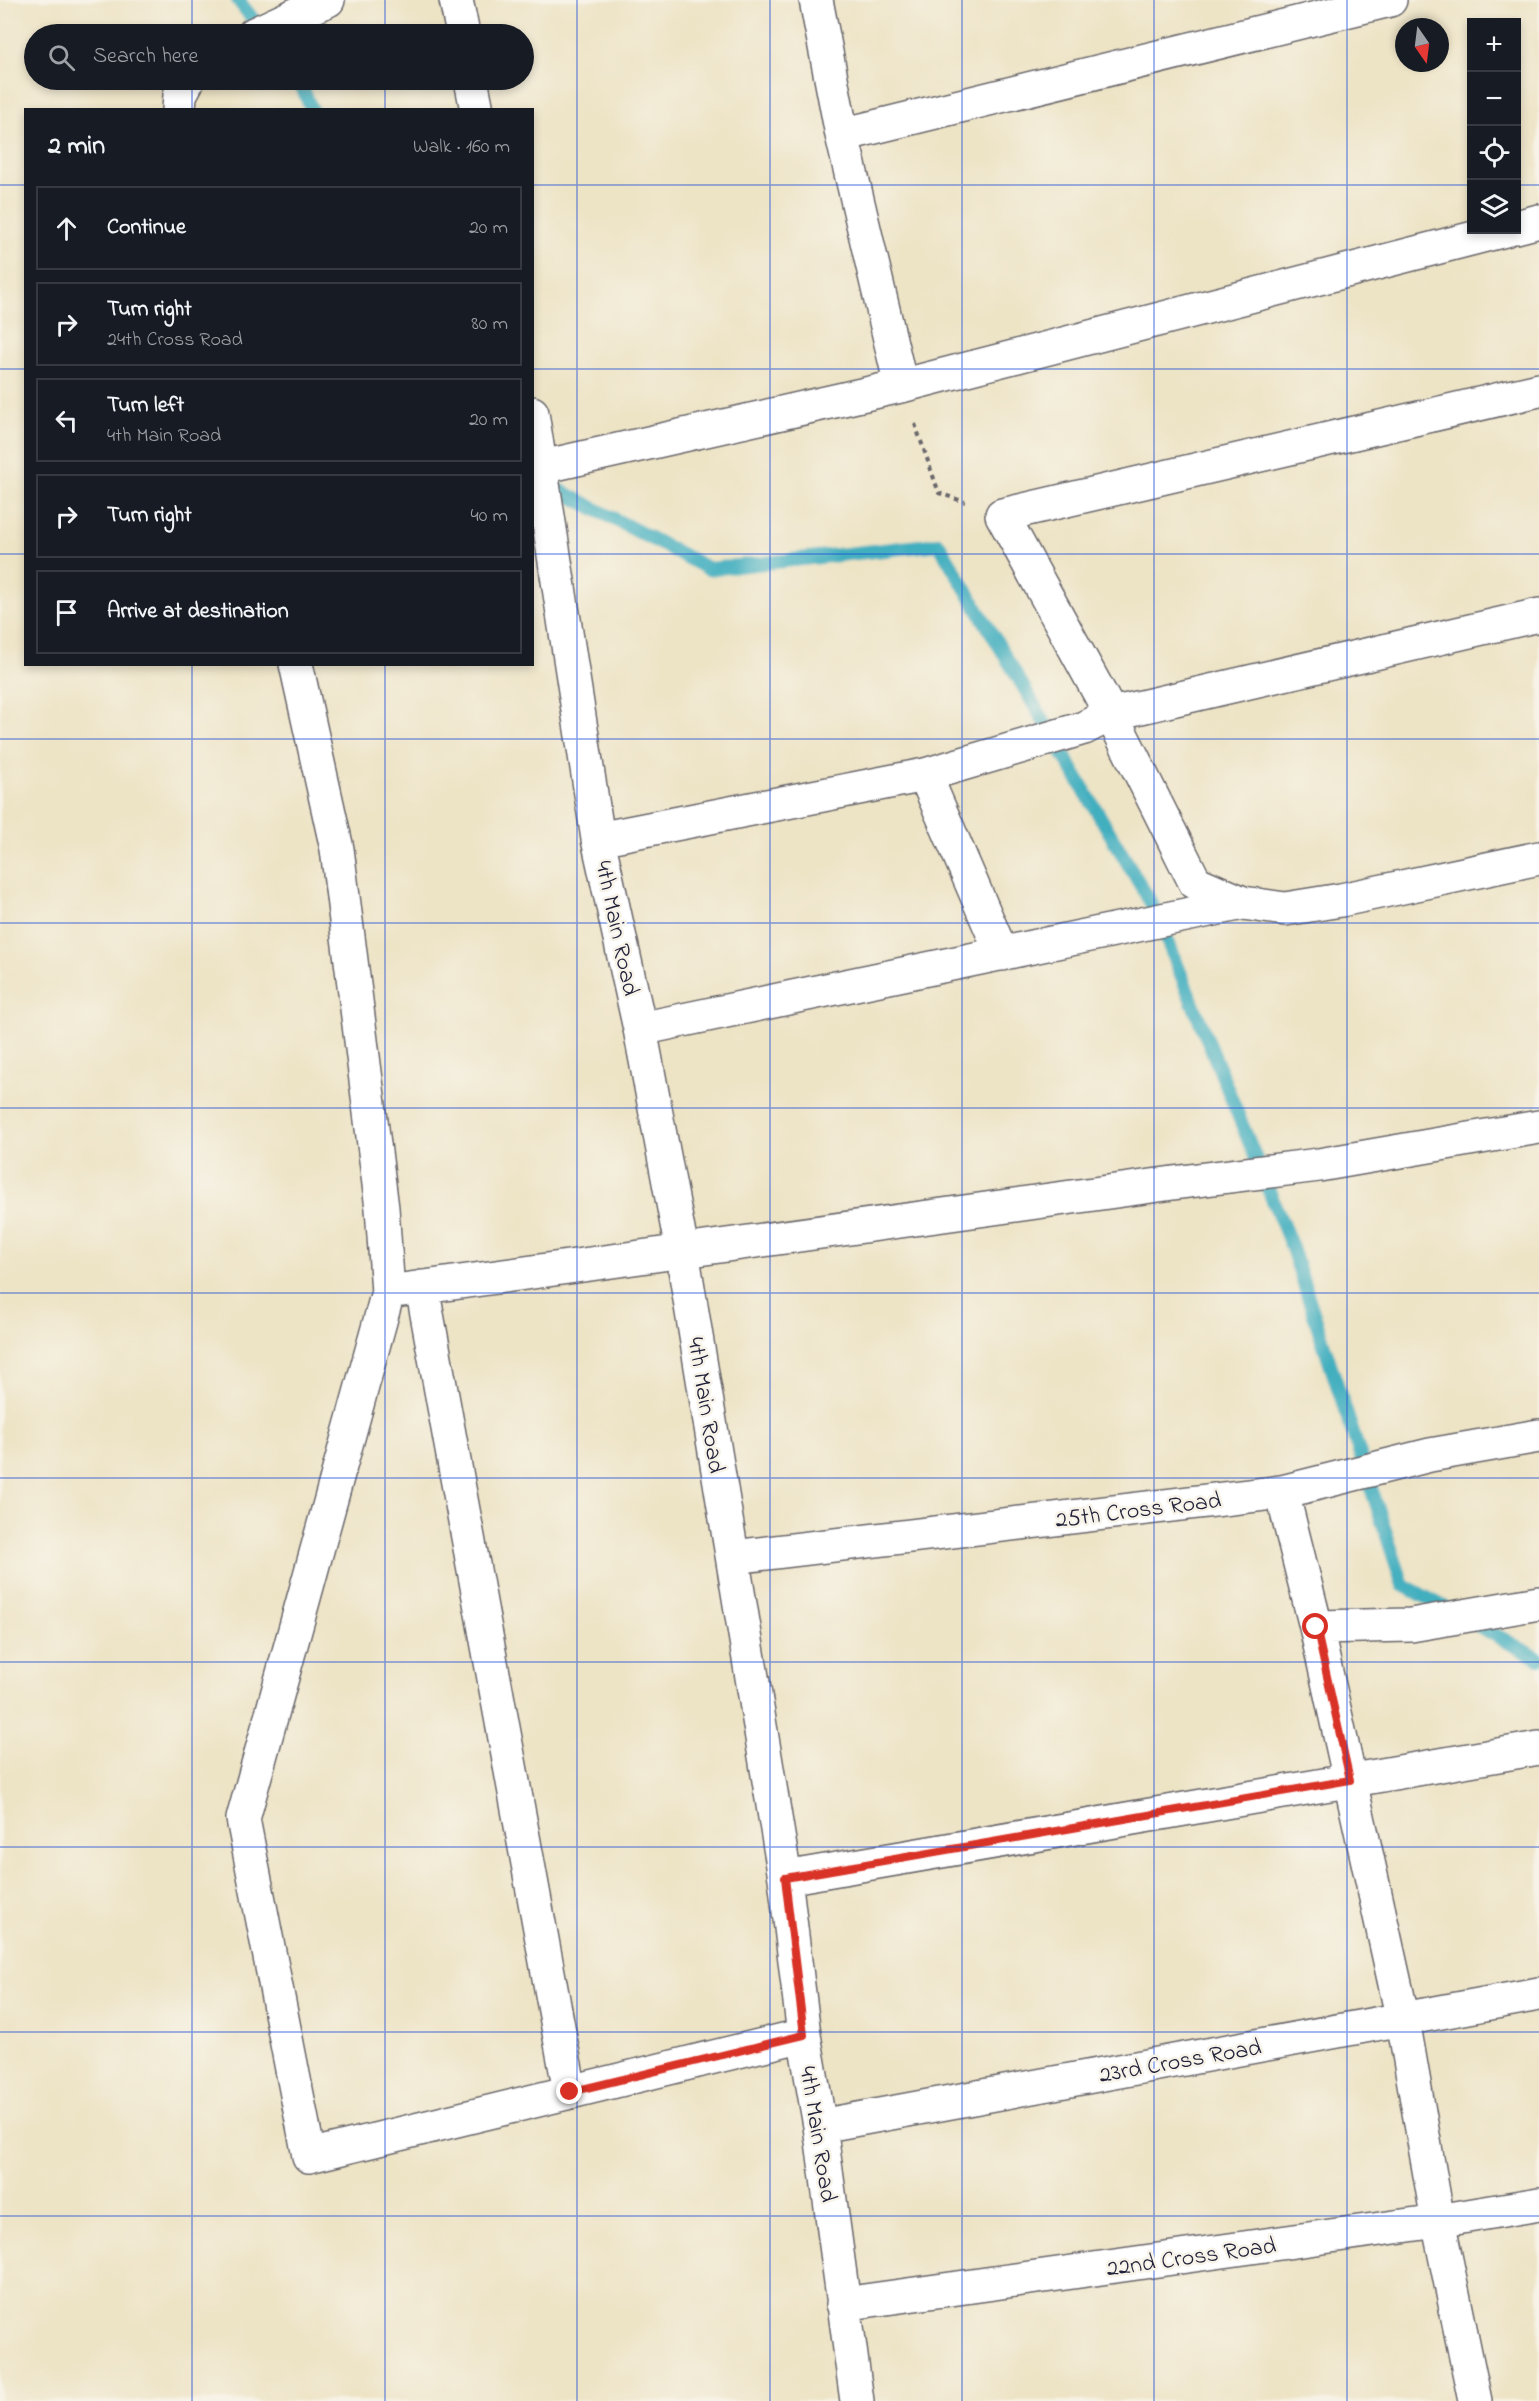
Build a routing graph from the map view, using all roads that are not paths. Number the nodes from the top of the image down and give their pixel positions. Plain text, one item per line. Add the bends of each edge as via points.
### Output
1 (328, 0) edge
2 (456, 0) edge
3 (816, 0) edge
4 (1390, 0) edge
5 (277, 24) edge
6 (460, 24) edge
7 (183, 90) edge
8 (473, 90) edge
9 (179, 108) edge
10 (477, 108) edge
11 (842, 135) junction
12 (1539, 221) edge
13 (1521, 226) edge
14 (1490, 234) edge
15 (901, 387) junction
16 (1539, 390) edge
17 (534, 424) edge
18 (542, 467) junction
19 (1539, 615) edge
20 (296, 666) edge
21 (1097, 721) junction
22 (925, 775) junction
23 (598, 839) junction
24 (1539, 858) edge
25 (1243, 903) junction
26 (1002, 954) junction
27 (640, 1029) junction
28 (1539, 1127) edge
29 (682, 1251) junction
30 (422, 1287) junction
31 (388, 1292) junction
32 (1539, 1436) edge
33 (1282, 1492) junction
34 (733, 1557) junction
35 (1539, 1603) edge
36 (1316, 1627) junction
37 (1539, 1748) edge
38 (1350, 1780) junction
39 (785, 1878) junction
40 (1539, 1994) edge
41 (1402, 2020) junction
42 (804, 2035) junction
43 (570, 2092) junction
44 (820, 2126) junction
45 (1539, 2204) edge
46 (1438, 2221) junction
47 (843, 2304) junction
48 (857, 2401) edge
49 (1475, 2401) edge

1 - 5 street
2 - 6 street
3 - 11 street
4 - 11 street
7 - 9 street
8 - 10 street
11 - 15 street
12 - 13 street
14 - 15 street
15 - 18 street
16 - 21 street via 1002,514
17 - 18 street, 4th Main Road
18 - 23 street, 4th Main Road
19 - 21 street
20 - 31 street via 337,849 382,1208
21 - 22 street
21 - 25 street via 1195,882
22 - 23 street
22 - 26 street
23 - 27 street, 4th Main Road
24 - 25 street via 1318,904 1285,909
25 - 26 street
26 - 27 street
27 - 29 street, 4th Main Road
28 - 29 street via 1319,1165
29 - 30 street
29 - 34 street, 4th Main Road
30 - 31 street
30 - 43 street
31 - 43 street via 243,1819 309,2156
32 - 33 street, 25th Cross Road via 1430,1455
33 - 34 street, 25th Cross Road
33 - 36 street
34 - 39 street, 4th Main Road
35 - 36 street via 1411,1625
36 - 38 street
37 - 38 street
38 - 39 street
38 - 41 street
39 - 42 street, 4th Main Road
40 - 41 street, 23rd Cross Road
41 - 44 street, 23rd Cross Road
41 - 46 street
42 - 43 street
42 - 44 street, 4th Main Road
44 - 47 street, 4th Main Road
45 - 46 street, 22nd Cross Road
46 - 47 street, 22nd Cross Road
46 - 49 street
47 - 48 street, 4th Main Road

